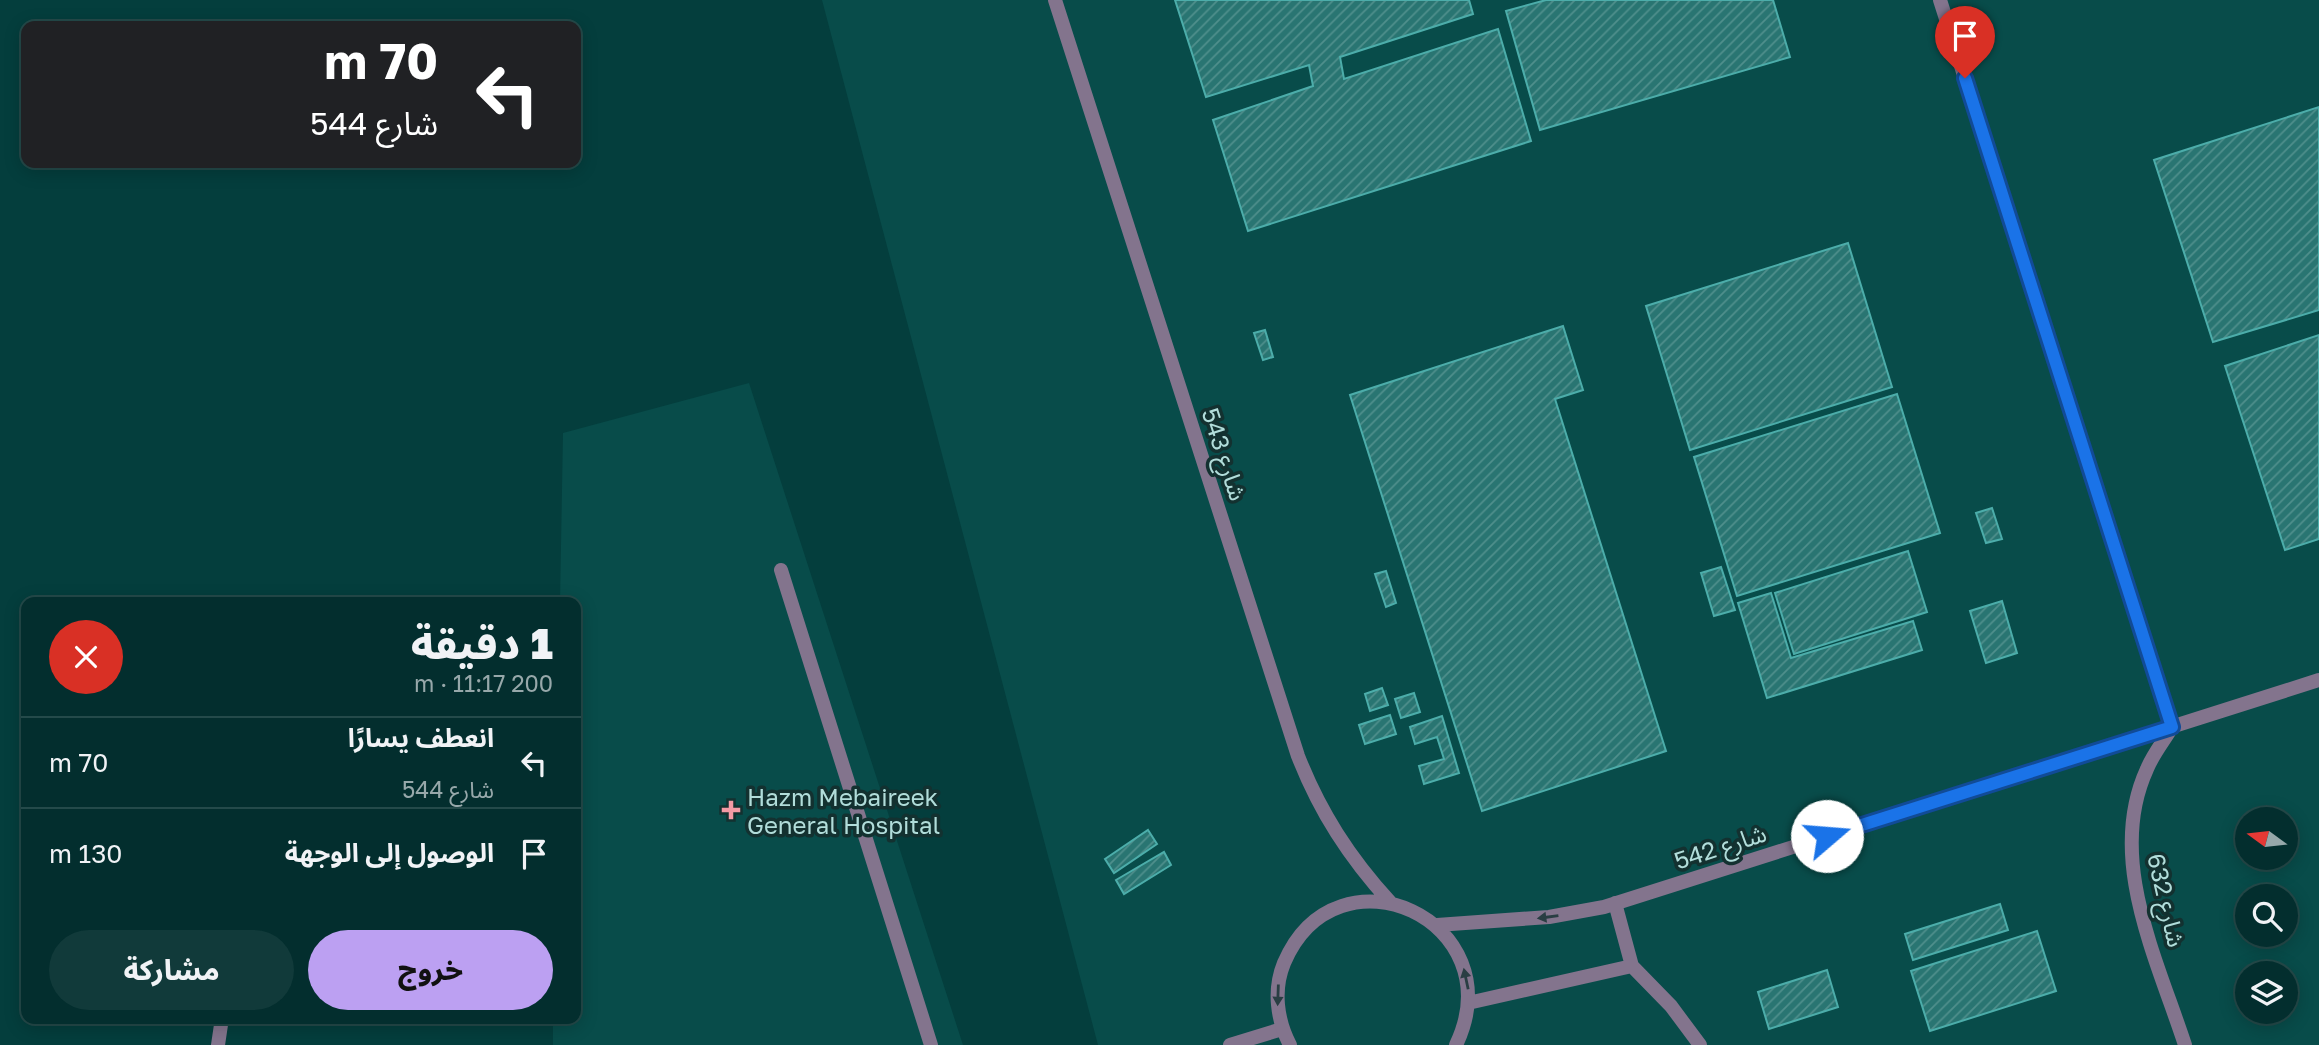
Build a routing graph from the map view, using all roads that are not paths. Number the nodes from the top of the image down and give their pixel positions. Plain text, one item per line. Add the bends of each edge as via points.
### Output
1 (1055, 0) edge
2 (1940, 0) edge
3 (781, 570) dead end
4 (2319, 680) edge
5 (2172, 727) junction
6 (1390, 902) junction
7 (1615, 903) junction
8 (1437, 925) junction
9 (1632, 966) junction
10 (1468, 1003) junction
11 (221, 1024) edge
12 (1282, 1029) junction
13 (218, 1045) edge
14 (931, 1045) edge
15 (1230, 1045) edge
16 (1290, 1045) edge
17 (1456, 1045) edge
18 (1700, 1045) edge
19 (2185, 1045) edge

1 - 6 street, شارع 543 via 1298,756 1335,835
2 - 5 street
3 - 14 street
4 - 5 street, شارع 542
5 - 7 street, شارع 542
5 - 19 street, شارع 632 via 2147,769 2133,816 2131,865
6 - 8 street via 1415,910
6 -> 12 street via 1362,901 1334,909 1310,924 1291,946 1280,972
7 -> 8 street, شارع 542 via 1549,917
7 - 9 street
10 -> 8 street via 1468,983 1458,951
9 - 10 street
9 - 18 street via 1693,1031
10 - 17 street
11 - 13 street
12 - 15 street
12 - 16 street

